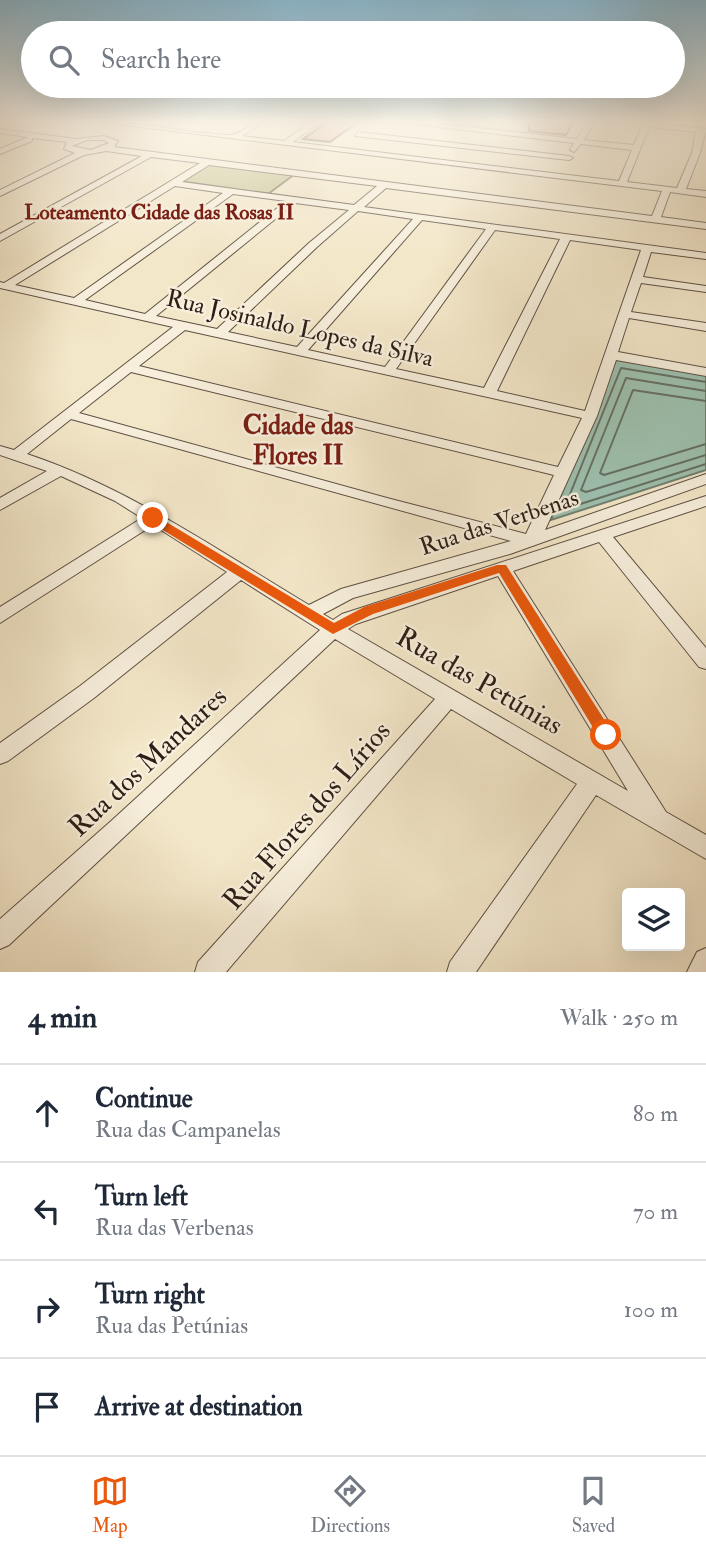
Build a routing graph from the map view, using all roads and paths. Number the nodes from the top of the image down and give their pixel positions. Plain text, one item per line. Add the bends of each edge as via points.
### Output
1 (32, 167) edge
2 (52, 167) edge
3 (127, 167) edge
4 (199, 167) edge
5 (331, 167) edge
6 (352, 167) edge
7 (366, 167) edge
8 (564, 167) edge
9 (629, 167) edge
10 (690, 167) edge
11 (369, 169) junction
12 (559, 177) junction
13 (171, 183) junction
14 (385, 184) junction
15 (622, 184) junction
16 (0, 185) edge
17 (667, 189) junction
18 (681, 190) junction
19 (232, 191) junction
20 (0, 193) edge
21 (706, 194) edge
22 (293, 200) junction
23 (355, 208) junction
24 (420, 217) junction
25 (656, 217) junction
26 (706, 220) edge
27 (706, 226) edge
28 (492, 228) junction
29 (0, 238) edge
30 (566, 238) junction
31 (646, 248) junction
32 (706, 256) edge
33 (635, 279) junction
34 (3, 285) edge
35 (706, 289) edge
36 (77, 301) junction
37 (624, 314) junction
38 (148, 317) junction
39 (183, 325) junction
40 (706, 327) edge
41 (219, 333) junction
42 (301, 350) junction
43 (611, 355) junction
44 (129, 367) junction
45 (388, 370) junction
46 (706, 372) edge
47 (489, 393) junction
48 (68, 414) junction
49 (590, 416) junction
50 (8, 452) edge
51 (60, 470) junction
52 (564, 473) junction
53 (706, 480) edge
54 (0, 505) edge
55 (703, 506) edge
56 (153, 518) junction
57 (603, 536) junction
58 (531, 541) junction
59 (543, 555) junction
60 (502, 568) junction
61 (239, 572) junction
62 (308, 614) junction
63 (0, 616) edge
64 (333, 629) junction
65 (706, 662) edge
66 (449, 697) junction
67 (0, 755) edge
68 (593, 780) junction
69 (658, 819) junction
70 (706, 848) edge
71 (0, 936) edge
72 (706, 961) edge
73 (208, 972) edge
74 (460, 972) edge
75 (701, 972) edge

1 - 16 street
2 - 20 street
3 - 29 street
4 - 13 street
5 - 11 street
6 - 11 street
7 - 11 street
8 - 12 street
9 - 15 street
10 - 18 street
11 - 12 street
11 - 14 street
11 - 25 street
12 - 15 street
13 - 19 street
13 - 34 street
14 - 23 street
14 - 25 street
15 - 17 street
17 - 18 street
17 - 25 street
18 - 21 street
19 - 22 street
19 - 36 street
22 - 23 street
22 - 38 street
23 - 24 street
23 - 41 street
24 - 28 street
24 - 42 street
25 - 26 street
25 - 27 street
28 - 30 street
28 - 45 street
30 - 31 street
30 - 47 street
31 - 32 street
31 - 33 street
33 - 35 street
33 - 37 street
34 - 36 street, Rua Josinaldo Lopes da Silva
36 - 38 street, Rua Josinaldo Lopes da Silva
37 - 40 street
37 - 43 street
38 - 39 street, Rua Josinaldo Lopes da Silva
39 - 41 street, Rua Josinaldo Lopes da Silva
39 - 44 street
41 - 42 street, Rua Josinaldo Lopes da Silva
42 - 45 street, Rua Josinaldo Lopes da Silva
43 - 46 street
43 - 49 street
44 - 48 street
44 - 52 street
45 - 47 street, Rua Josinaldo Lopes da Silva
47 - 49 street, Rua Josinaldo Lopes da Silva
48 - 50 street
48 - 58 street
49 - 52 street
50 - 51 street, Rua das Petúnias
51 - 54 street
51 - 56 street, Rua das Petúnias
52 - 58 street
53 - 58 street, Rua das Verbenas
55 - 57 street, Rua das Verbenas
56 - 61 street, Rua das Petúnias
56 - 63 street
57 - 59 street, Rua das Verbenas
57 - 65 street
58 - 59 street
58 - 62 street, Rua das Verbenas via 346,593
59 - 60 street, Rua das Verbenas
60 - 64 street, Rua das Verbenas via 369,610
60 - 69 street
61 - 62 street, Rua das Petúnias
61 - 67 street
62 - 64 street, Rua das Petúnias
64 - 66 street, Rua das Petúnias
64 - 71 street, Rua dos Mandares
66 - 68 street, Rua das Petúnias
66 - 73 street, Rua Flores dos Lírios
68 - 69 street, Rua das Petúnias
68 - 74 street
69 - 70 street, Rua das Petúnias
72 - 75 street

